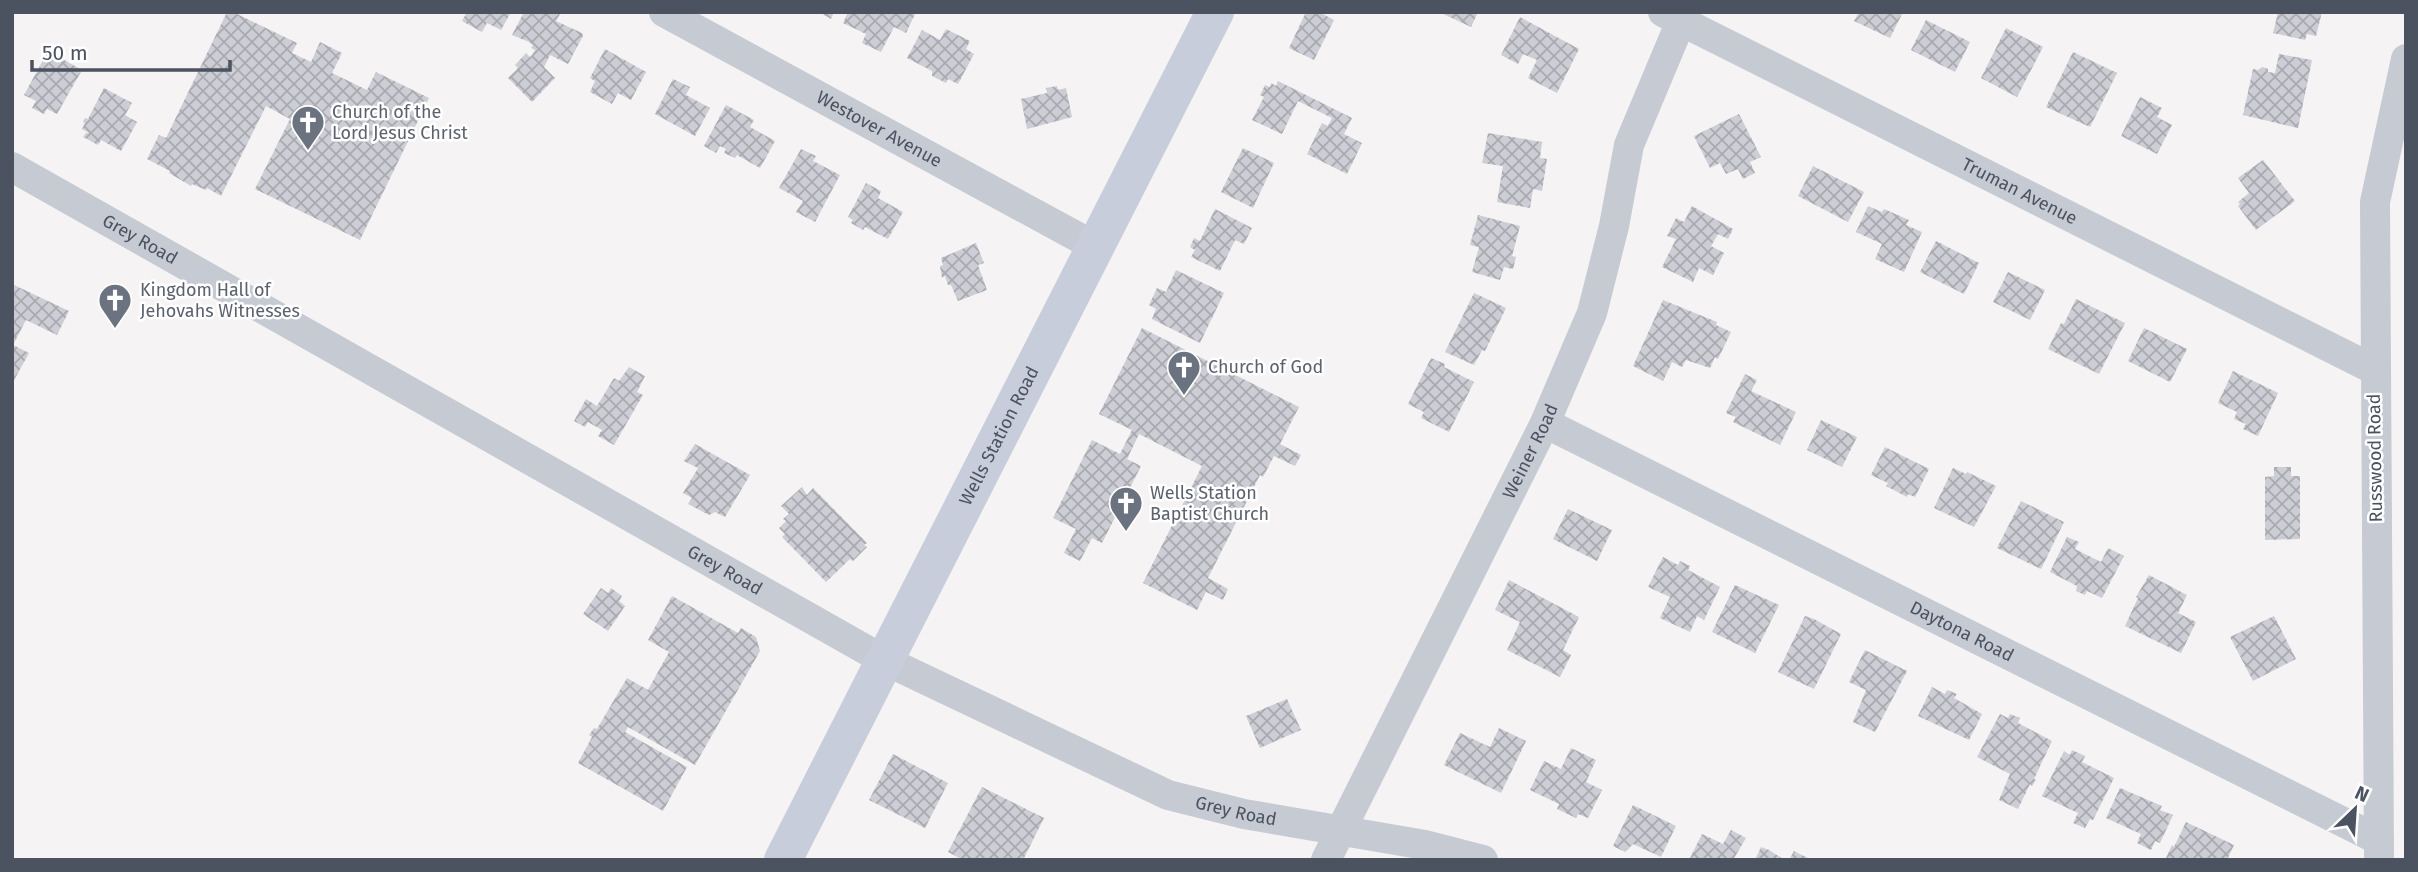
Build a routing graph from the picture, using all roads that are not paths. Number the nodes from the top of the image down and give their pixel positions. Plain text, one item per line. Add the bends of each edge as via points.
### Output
1 (664, 12) edge
2 (1215, 12) edge
3 (1672, 17) edge
4 (2406, 59) edge
5 (12, 167) edge
6 (1096, 247) junction
7 (2375, 370) junction
8 (1545, 423) junction
9 (884, 660) junction
10 (1341, 831) junction
11 (2379, 850) edge
12 (783, 860) edge
13 (1326, 860) edge
14 (1483, 860) edge

1 - 6 street, Westover Avenue
2 - 6 street, Wells Station Road
3 - 7 street, Truman Avenue
3 - 8 street, Weiner Road via 1629,145 1592,313
4 - 7 street, Russwood Road via 2375,202
5 - 9 street, Grey Road
6 - 9 street, Wells Station Road
7 - 11 street, Russwood Road
8 - 10 street, Weiner Road
8 - 11 street, Daytona Road
9 - 10 street, Grey Road via 1168,795
9 - 12 street, Wells Station Road
10 - 13 street, Weiner Road
10 - 14 street, Grey Road

